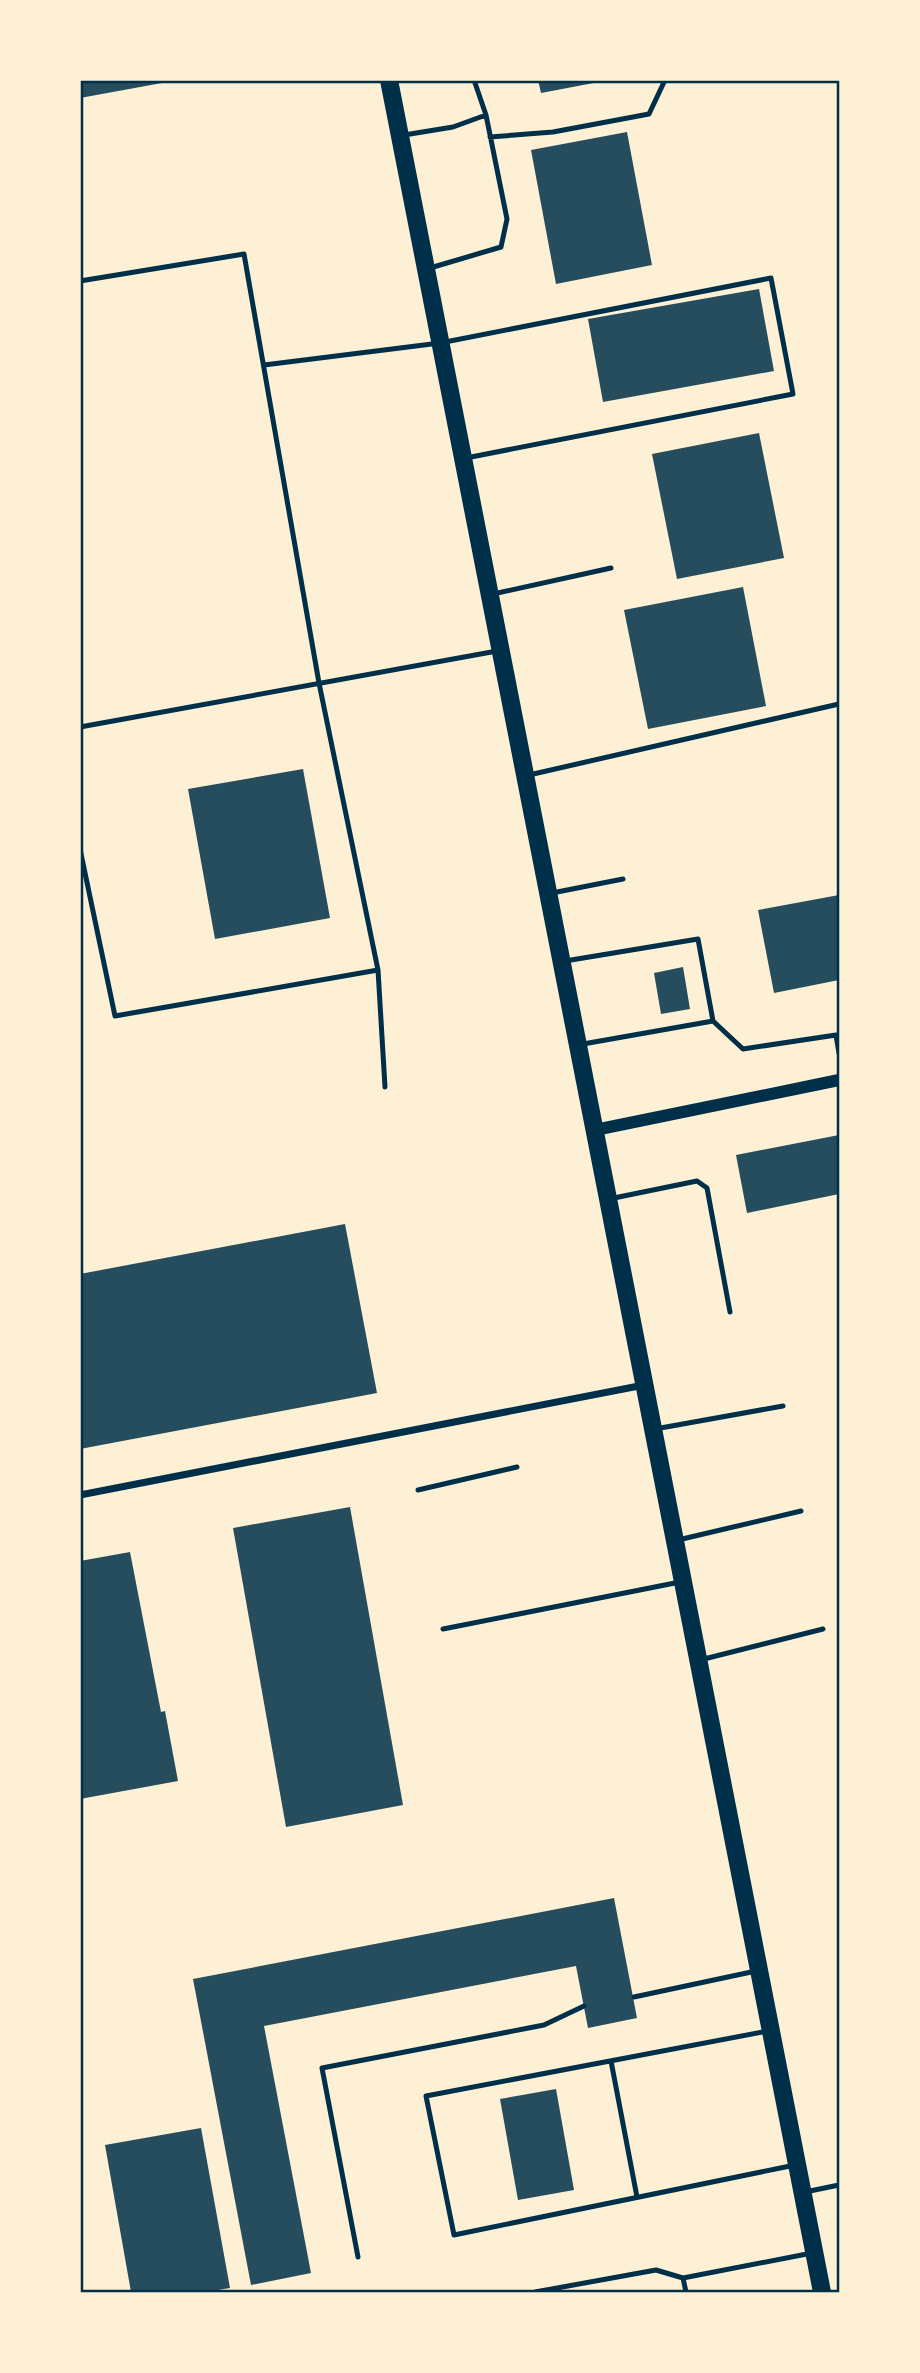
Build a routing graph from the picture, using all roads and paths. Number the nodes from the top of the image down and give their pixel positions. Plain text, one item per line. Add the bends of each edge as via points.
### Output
1 (389, 80) edge
2 (474, 80) edge
3 (665, 80) edge
4 (486, 115) junction
5 (400, 136) junction
6 (491, 137) junction
7 (426, 269) junction
8 (80, 281) edge
9 (440, 343) junction
10 (264, 365) junction
11 (463, 458) junction
12 (611, 568) dead end
13 (490, 595) junction
14 (500, 650) junction
15 (319, 683) junction
16 (839, 704) edge
17 (80, 727) edge
18 (526, 775) junction
19 (80, 849) edge
20 (624, 878) dead end
21 (549, 894) junction
22 (562, 962) junction
23 (377, 970) junction
24 (713, 1021) junction
25 (578, 1045) junction
26 (839, 1053) edge
27 (839, 1080) edge
28 (385, 1087) dead end
29 (595, 1130) junction
30 (608, 1199) junction
31 (730, 1312) dead end
32 (645, 1385) junction
33 (783, 1406) dead end
34 (654, 1429) junction
35 (517, 1467) dead end
36 (418, 1490) dead end
37 (80, 1495) edge
38 (801, 1511) dead end
39 (675, 1540) junction
40 (684, 1581) junction
41 (443, 1629) dead end
42 (822, 1629) dead end
43 (699, 1661) junction
44 (759, 1970) junction
45 (634, 1997) dead end
46 (584, 2006) dead end
47 (771, 2030) junction
48 (611, 2061) junction
49 (797, 2165) junction
50 (839, 2185) edge
51 (803, 2193) junction
52 (637, 2197) junction
53 (815, 2253) junction
54 (358, 2257) dead end
55 (683, 2278) junction
56 (535, 2292) edge
57 (686, 2292) edge
58 (822, 2292) edge

1 - 5 main road
2 - 4 lane
3 - 6 lane via 649,114 553,132
4 - 5 lane via 453,127
4 - 6 lane
5 - 7 main road
6 - 7 lane via 507,219 501,247
7 - 9 main road
8 - 10 lane via 244,254
9 - 10 lane
9 - 11 main road
9 - 11 lane via 771,278 793,394
10 - 15 lane
11 - 13 main road
12 - 13 lane
13 - 14 main road
14 - 15 lane
14 - 18 main road
15 - 17 lane
15 - 23 lane
16 - 18 lane
18 - 21 main road
19 - 23 lane via 115,1016
20 - 21 lane
21 - 22 main road
22 - 24 lane via 698,939
22 - 25 main road
23 - 28 lane
24 - 25 lane
24 - 26 lane via 743,1049 836,1035
25 - 29 main road
27 - 29 street
29 - 30 main road
30 - 31 lane via 697,1181 707,1188
30 - 32 main road
32 - 34 main road
32 - 37 street
33 - 34 lane
34 - 39 main road
35 - 36 lane
38 - 39 lane
39 - 40 main road
40 - 41 lane
40 - 43 main road
42 - 43 lane
43 - 44 main road
44 - 45 lane
44 - 47 main road
46 - 54 lane via 544,2025 322,2068
47 - 48 lane
47 - 49 main road
48 - 52 lane
48 - 52 lane via 426,2096 454,2235
49 - 51 main road
49 - 52 lane
50 - 51 lane
51 - 53 main road
53 - 55 lane
53 - 58 main road
55 - 56 lane via 656,2270
55 - 57 lane

